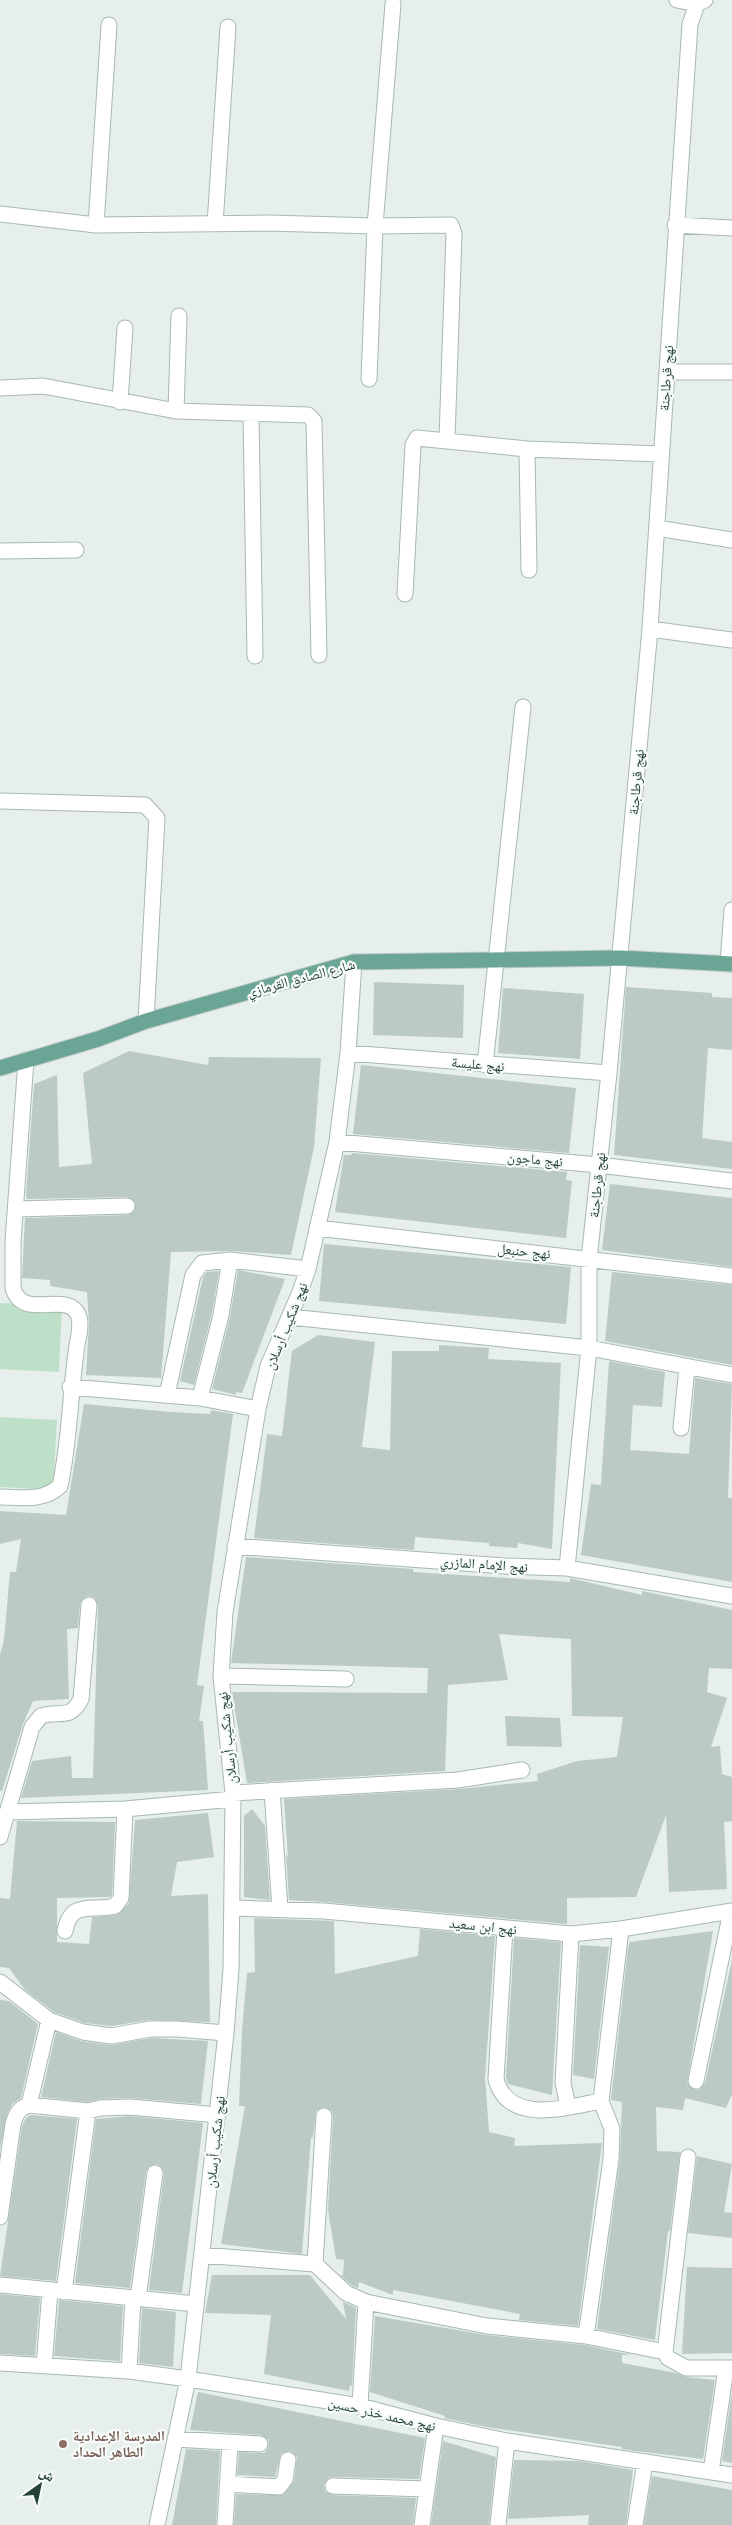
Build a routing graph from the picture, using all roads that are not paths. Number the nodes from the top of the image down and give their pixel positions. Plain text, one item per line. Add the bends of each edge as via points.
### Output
1 (677, 0) edge
2 (701, 2) edge
3 (393, 4) dead end
4 (108, 25) dead end
5 (228, 27) dead end
6 (0, 214) edge
7 (215, 224) junction
8 (96, 225) junction
9 (675, 225) junction
10 (375, 226) junction
11 (732, 228) edge
12 (179, 316) dead end
13 (124, 328) dead end
14 (667, 372) junction
15 (732, 372) edge
16 (369, 379) dead end
17 (0, 388) edge
18 (120, 402) junction
19 (176, 411) junction
20 (251, 414) junction
21 (447, 439) junction
22 (527, 449) junction
23 (660, 454) junction
24 (657, 528) junction
25 (732, 540) edge
26 (76, 550) dead end
27 (0, 551) edge
28 (529, 570) dead end
29 (405, 594) dead end
30 (650, 629) junction
31 (732, 640) edge
32 (319, 655) dead end
33 (255, 656) dead end
34 (523, 707) dead end
35 (0, 801) edge
36 (732, 910) edge
37 (620, 958) junction
38 (496, 961) junction
39 (354, 962) junction
40 (730, 964) edge
41 (146, 1021) junction
42 (348, 1053) junction
43 (26, 1060) junction
44 (485, 1065) junction
45 (0, 1068) edge
46 (609, 1073) junction
47 (337, 1142) junction
48 (599, 1165) junction
49 (732, 1181) edge
50 (127, 1206) dead end
51 (16, 1209) junction
52 (317, 1228) junction
53 (589, 1259) junction
54 (230, 1260) junction
55 (308, 1269) junction
56 (732, 1276) edge
57 (290, 1317) junction
58 (588, 1348) junction
59 (687, 1368) junction
60 (732, 1375) edge
61 (70, 1387) junction
62 (167, 1396) junction
63 (200, 1398) junction
64 (258, 1409) junction
65 (681, 1428) dead end
66 (0, 1497) edge
67 (235, 1546) junction
68 (567, 1568) junction
69 (732, 1596) edge
70 (89, 1605) dead end
71 (221, 1676) junction
72 (346, 1679) dead end
73 (522, 1770) dead end
74 (272, 1790) junction
75 (233, 1796) junction
76 (125, 1809) junction
77 (7, 1812) junction
78 (0, 1837) edge
79 (233, 1908) junction
80 (280, 1909) junction
81 (731, 1911) edge
82 (505, 1929) junction
83 (621, 1929) junction
84 (66, 1931) dead end
85 (572, 1934) junction
86 (725, 1970) edge
87 (0, 1982) edge
88 (49, 2020) junction
89 (226, 2033) junction
90 (696, 2082) dead end
91 (601, 2101) junction
92 (29, 2105) junction
93 (568, 2106) junction
94 (88, 2111) junction
95 (218, 2115) junction
96 (324, 2116) dead end
97 (688, 2157) dead end
98 (155, 2173) dead end
99 (0, 2217) edge
100 (202, 2255) junction
101 (315, 2264) junction
102 (0, 2286) edge
103 (57, 2291) junction
104 (135, 2299) junction
105 (366, 2302) junction
106 (196, 2304) junction
107 (586, 2336) junction
108 (665, 2352) junction
109 (0, 2363) edge
110 (44, 2366) junction
111 (729, 2368) edge
112 (129, 2371) junction
113 (188, 2379) junction
114 (360, 2406) junction
115 (436, 2426) junction
116 (175, 2439) junction
117 (508, 2442) junction
118 (230, 2443) junction
119 (260, 2444) dead end
120 (288, 2460) dead end
121 (645, 2462) junction
122 (711, 2472) junction
123 (732, 2475) edge
124 (228, 2484) junction
125 (333, 2486) dead end
126 (426, 2489) junction
127 (157, 2525) edge
128 (225, 2525) edge
129 (422, 2525) edge
130 (498, 2525) edge
131 (635, 2525) edge

1 - 2 street
2 - 9 street, نهج قرطاجنة via 690,24
3 - 10 street
4 - 8 street
5 - 7 street
6 - 8 street
7 - 8 street
7 - 10 street
9 - 11 street
9 - 14 street, نهج قرطاجنة
10 - 16 street
10 - 21 street via 445,224 453,229
12 - 19 street
13 - 18 street
14 - 15 street
14 - 23 street, نهج قرطاجنة
17 - 18 street via 43,386
18 - 19 street
19 - 20 street
20 - 32 street via 308,416 314,421
20 - 33 street
21 - 22 street
21 - 29 street via 420,437 413,444
22 - 23 street
22 - 28 street
23 - 24 street, نهج قرطاجنة
24 - 25 street
24 - 30 street, نهج قرطاجنة
26 - 27 street
30 - 31 street
30 - 37 street, نهج قرطاجنة
34 - 38 street
35 - 41 street via 145,805 157,818
36 - 40 street
37 - 38 main road, شارع الصادق القرمازي
37 - 40 main road, شارع الصادق القرمازي
37 - 46 street, نهج قرطاجنة
38 - 39 main road, شارع الصادق القرمازي
38 - 44 street
39 - 41 main road, شارع الصادق القرمازي
39 - 42 street, نهج شكيب أرسلان
41 - 43 main road, شارع الصادق القرمازي
42 - 44 street, نهج عليسة
42 - 47 street, نهج شكيب أرسلان
43 - 45 main road, شارع الصادق القرمازي
43 - 51 street
44 - 46 street, نهج عليسة
46 - 48 street, نهج قرطاجنة
47 - 48 street, نهج ماجون
47 - 52 street, نهج شكيب أرسلان
48 - 49 street, نهج ماجون
48 - 53 street, نهج قرطاجنة
50 - 51 street
51 - 61 street via 15,1296 27,1304 70,1307 78,1317 80,1325
52 - 53 street, نهج حنبعل
52 - 55 street, نهج شكيب أرسلان
53 - 56 street, نهج حنبعل
53 - 58 street, نهج قرطاجنة
54 - 55 street
54 - 62 street via 202,1262 193,1275
54 - 63 street via 221,1315
55 - 57 street, نهج شكيب أرسلان
57 - 58 street
57 - 64 street, نهج شكيب أرسلان via 268,1366
58 - 59 street
58 - 68 street, نهج قرطاجنة
59 - 60 street
59 - 65 street
61 - 62 street
61 - 66 street via 60,1486 51,1495 37,1498
62 - 63 street
63 - 64 street
64 - 67 street, نهج شكيب أرسلان
67 - 68 street, نهج الإمام المازري
67 - 71 street, نهج شكيب أرسلان via 225,1612
68 - 69 street, نهج الإمام المازري
70 - 77 street via 81,1698 72,1711 41,1716 32,1727
71 - 72 street
71 - 75 street, نهج شكيب أرسلان
73 - 74 street via 458,1780
74 - 75 street
74 - 80 street
75 - 76 street
75 - 79 street, نهج شكيب أرسلان
76 - 77 street
76 - 84 street via 121,1898 115,1906 74,1912 68,1918
77 - 78 street
79 - 80 street, نهج ابن سعيد
79 - 89 street, نهج شكيب أرسلان
80 - 82 street, نهج ابن سعيد via 411,1918
81 - 83 street, نهج ابن سعيد
81 - 86 street
82 - 85 street, نهج ابن سعيد
82 - 93 street via 496,2080 499,2091 528,2111
83 - 85 street, نهج ابن سعيد
83 - 91 street
85 - 93 street via 563,2083
86 - 90 street
87 - 88 street
88 - 89 street via 83,2032 110,2036 150,2029
88 - 92 street
89 - 95 street, نهج شكيب أرسلان
91 - 93 street
91 - 107 street via 612,2129 611,2160
92 - 94 street
92 - 99 street via 19,2110 13,2124
94 - 95 street via 130,2107
94 - 103 street
95 - 100 street, نهج شكيب أرسلان
96 - 101 street
97 - 108 street
98 - 104 street
100 - 101 street
100 - 106 street, نهج شكيب أرسلان
101 - 105 street via 346,2293
102 - 103 street
103 - 104 street
103 - 110 street
104 - 106 street
104 - 112 street
105 - 107 street via 487,2326
105 - 114 street
106 - 113 street, نهج شكيب أرسلان
107 - 108 street
108 - 111 street via 668,2358 686,2368
109 - 110 street, نهج محمد خذر حسين
110 - 112 street, نهج محمد خذر حسين
111 - 122 street
112 - 113 street, نهج محمد خذر حسين
113 - 114 street, نهج محمد خذر حسين
113 - 116 street, نهج شكيب أرسلان
114 - 115 street, نهج محمد خذر حسين
115 - 117 street, نهج محمد خذر حسين
115 - 126 street
116 - 118 street
116 - 127 street, نهج شكيب أرسلان
117 - 121 street, نهج محمد خذر حسين
117 - 130 street
118 - 119 street
118 - 124 street
120 - 124 street via 285,2479 279,2487
121 - 122 street, نهج محمد خذر حسين
121 - 131 street
122 - 123 street, نهج محمد خذر حسين
124 - 128 street
125 - 126 street
126 - 129 street

